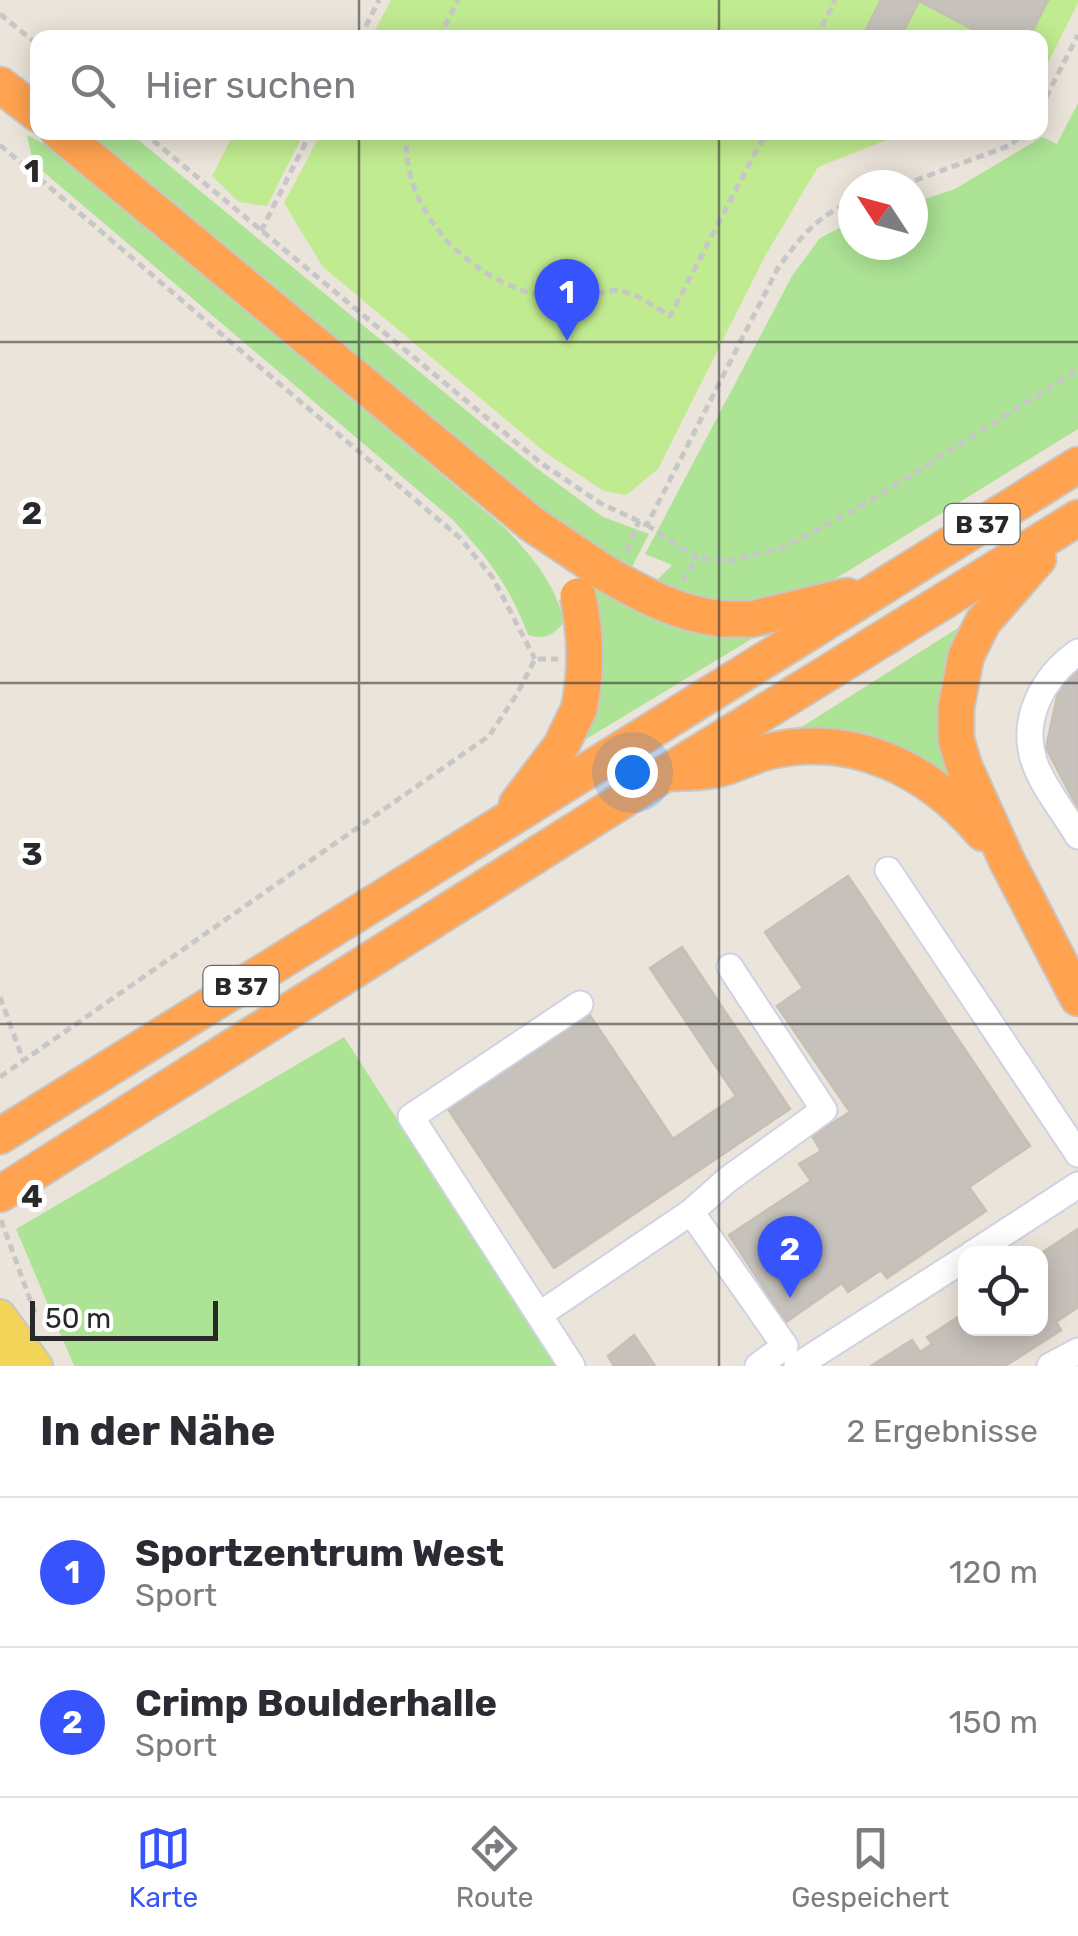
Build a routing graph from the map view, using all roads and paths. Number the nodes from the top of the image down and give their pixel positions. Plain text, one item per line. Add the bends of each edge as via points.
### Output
1 (379, 0) edge
2 (458, 0) edge
3 (835, 0) edge
4 (0, 14) edge
5 (364, 30) edge
6 (442, 30) edge
7 (820, 30) edge
8 (1078, 34) edge
9 (30, 38) edge
10 (0, 85) edge
11 (1048, 93) edge
12 (30, 108) edge
13 (69, 140) edge
14 (153, 140) edge
15 (307, 140) edge
16 (407, 140) edge
17 (762, 140) edge
18 (1016, 140) edge
19 (0, 145) edge
20 (928, 176) edge
21 (838, 207) edge
22 (261, 231) junction
23 (1078, 370) edge
24 (1078, 465) edge
25 (1076, 520) edge
26 (643, 523) junction
27 (532, 524) junction
28 (697, 558) junction
29 (617, 567) junction
30 (887, 584) junction
31 (678, 588) dead end
32 (1078, 652) edge
33 (534, 659) junction
34 (571, 659) dead end
35 (666, 774) junction
36 (481, 836) junction
37 (1078, 836) edge
38 (1007, 861) junction
39 (888, 870) dead end
40 (730, 967) dead end
41 (0, 998) edge
42 (1078, 998) edge
43 (580, 1004) dead end
44 (24, 1062) junction
45 (0, 1078) edge
46 (0, 1136) edge
47 (1078, 1154) edge
48 (1078, 1185) edge
49 (0, 1194) edge
50 (691, 1212) junction
51 (0, 1217) edge
52 (984, 1246) edge
53 (958, 1263) edge
54 (14, 1264) dead end
55 (0, 1315) edge
56 (539, 1315) junction
57 (0, 1350) edge
58 (1078, 1351) edge
59 (4, 1366) edge
60 (38, 1366) edge
61 (572, 1366) edge
62 (758, 1366) edge
63 (798, 1366) edge
64 (1050, 1366) edge

1 - 5 path
2 - 6 path
3 - 7 path
4 - 9 path
8 - 11 path
10 - 12 highway
13 - 27 highway
14 - 22 path
15 - 22 path
16 - 17 path via 422,204 438,230 486,276 558,300 621,290 670,316
18 - 20 path
19 - 33 path via 460,538 494,578
21 - 26 path via 803,232 778,268
22 - 26 path via 541,463
23 - 28 path via 785,547 730,561
24 - 30 highway, B 37
25 - 35 highway, B 37
25 - 38 highway, B 37 via 983,622 966,656 956,739
26 - 28 path
26 - 29 path
27 - 29 highway
27 - 36 highway, bridge via 554,546 578,596 586,671 579,709 538,780
28 - 31 path
29 - 30 highway, bridge via 667,606 723,619 752,619
30 - 36 highway, B 37
32 - 37 street via 1041,688 1030,730 1034,762
33 - 34 path
33 - 44 path via 489,736
35 - 38 highway via 718,770 808,746 866,753 900,765 958,803
35 - 49 highway, B 37
36 - 46 highway, B 37
38 - 42 highway
39 - 47 street
40 - 50 street via 824,1110
41 - 44 path
43 - 56 street via 411,1117
44 - 45 path
48 - 52 street
50 - 56 street
50 - 62 street via 785,1346
51 - 54 path
53 - 63 street
55 - 60 main road
56 - 61 street
57 - 59 main road
58 - 64 street

